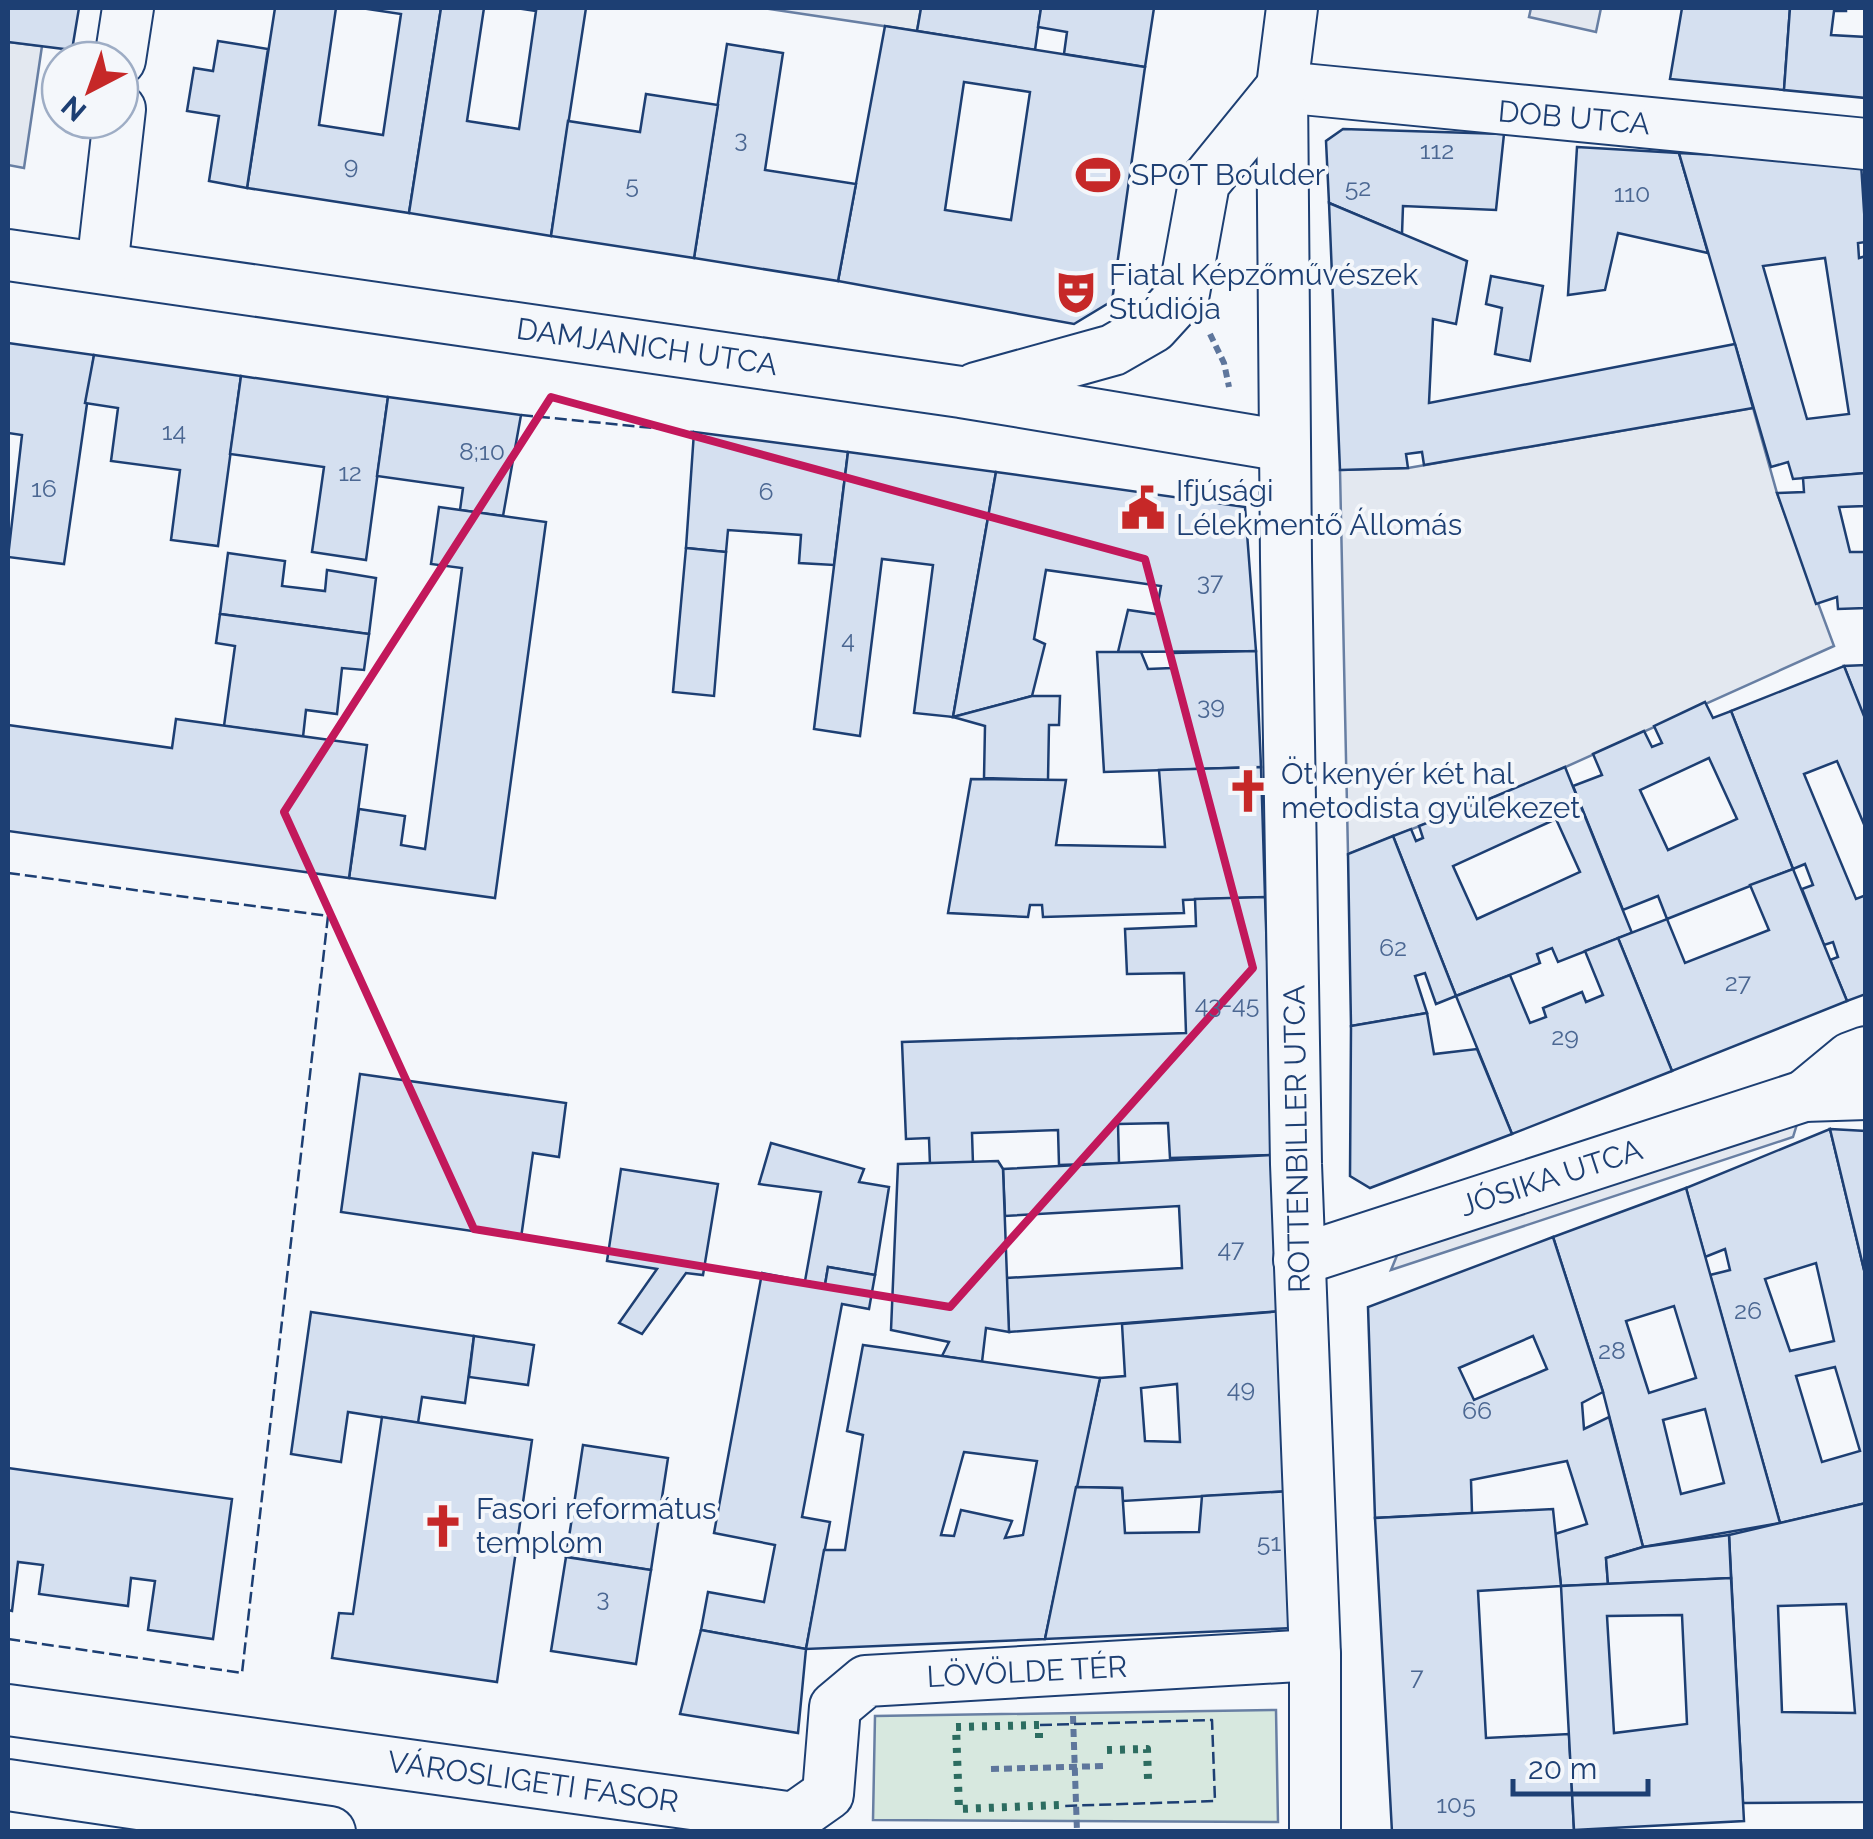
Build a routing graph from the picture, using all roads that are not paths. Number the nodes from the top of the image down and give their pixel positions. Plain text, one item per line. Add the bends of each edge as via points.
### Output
1 (128, 8) edge
2 (1292, 8) edge
3 (123, 40) edge
4 (1282, 88) junction
5 (116, 140) edge
6 (1866, 144) edge
7 (8, 255) edge
8 (102, 268) junction
9 (961, 392) junction
10 (1285, 446) junction
11 (1866, 1052) edge
12 (1866, 1094) edge
13 (1804, 1096) junction
14 (1299, 1260) junction
15 (1315, 1655) junction
16 (8, 1710) edge
17 (290, 1748) junction
18 (8, 1784) edge
19 (828, 1794) joint
20 (280, 1824) junction
21 (330, 1832) edge
22 (1315, 1832) edge

1 - 3 street
2 - 4 street
4 - 6 street, DOB UTCA
4 - 9 street via 1204,184 1184,294 1153,327 1113,350
4 - 10 street, ROTTENBILLER UTCA
5 - 8 street
7 - 8 street, DAMJANICH UTCA
8 - 9 street, DAMJANICH UTCA
9 - 10 street, DAMJANICH UTCA
10 - 14 street, ROTTENBILLER UTCA
11 - 13 street, JÓSIKA UTCA
12 - 13 street, JÓSIKA UTCA
13 - 14 street, JÓSIKA UTCA
14 - 15 street, ROTTENBILLER UTCA
15 - 19 street, LÖVÖLDE TÉR via 866,1681 836,1707
15 - 22 street, ROTTENBILLER UTCA
16 - 17 street, VÁROSLIGETI FASOR
17 - 19 street, VÁROSLIGETI FASOR via 794,1818
17 - 20 street
18 - 20 street
20 - 21 street

